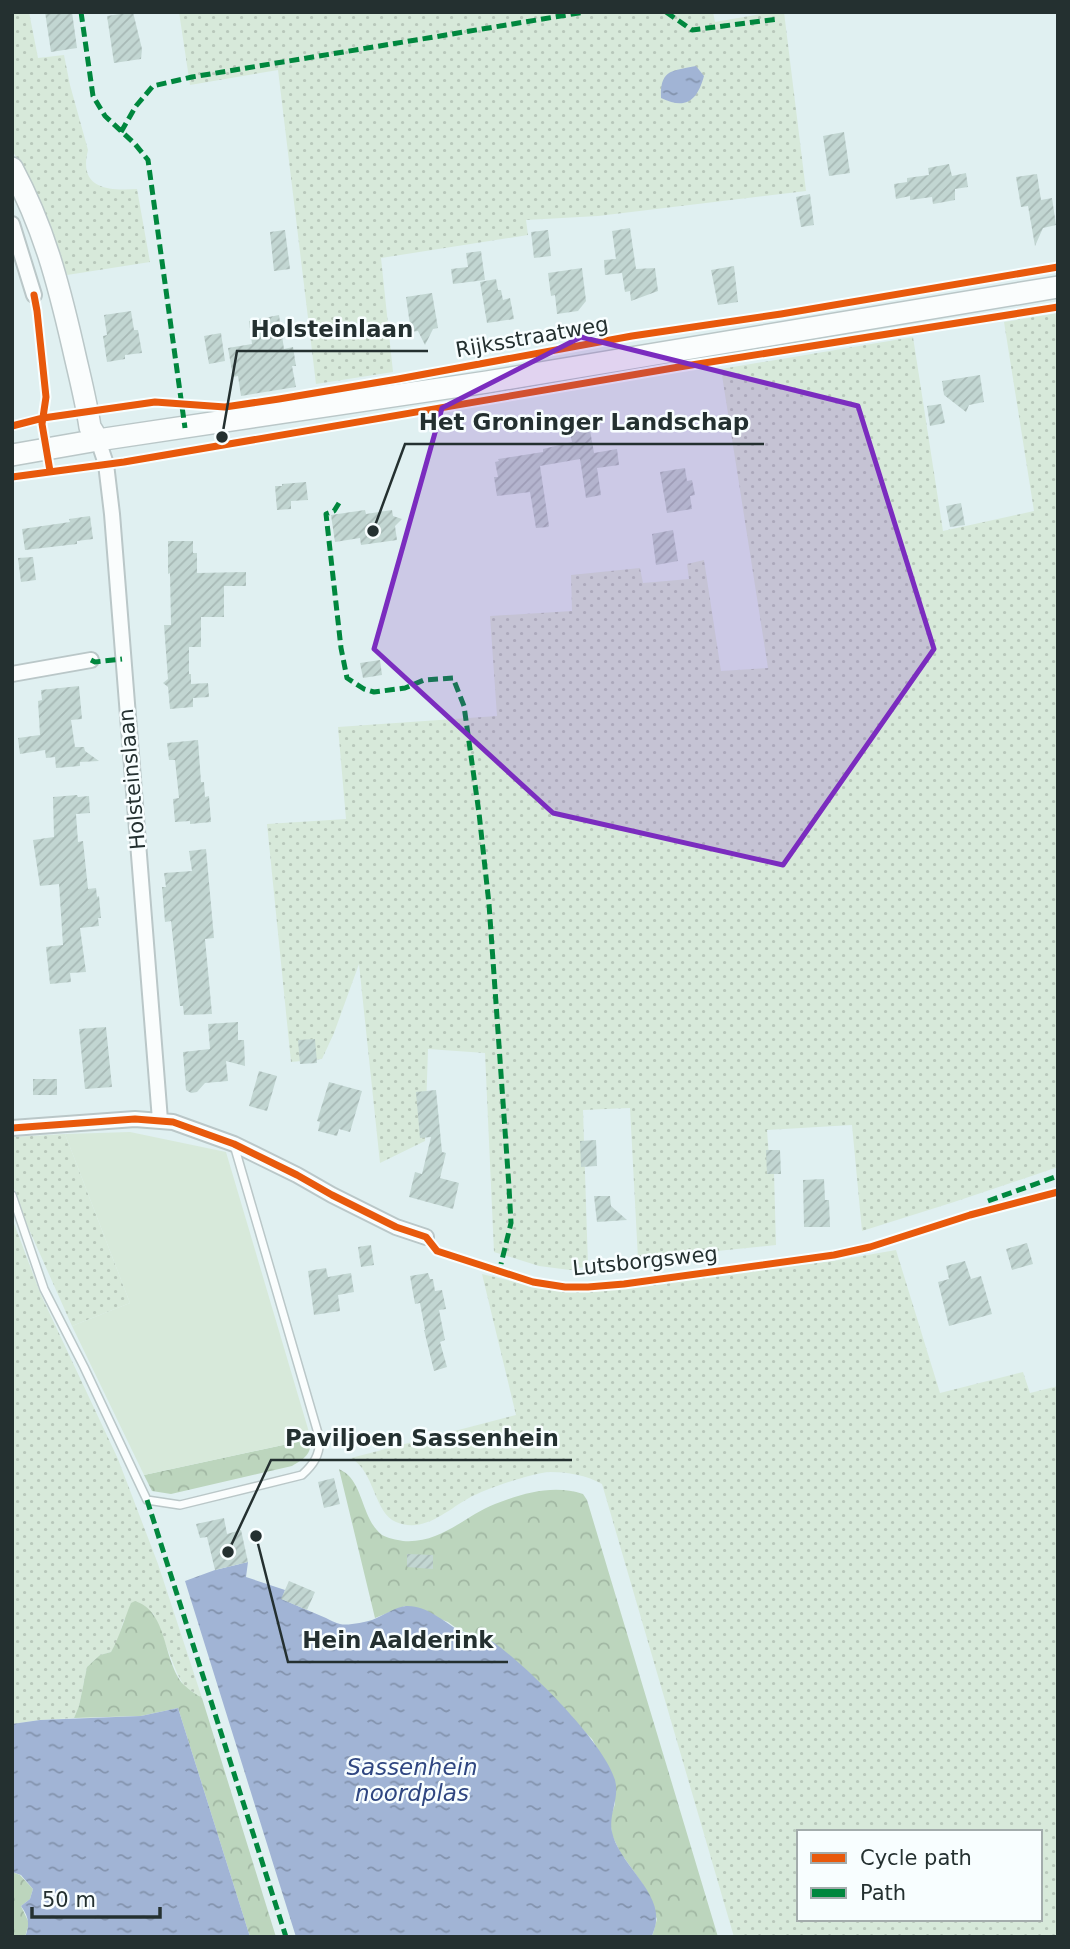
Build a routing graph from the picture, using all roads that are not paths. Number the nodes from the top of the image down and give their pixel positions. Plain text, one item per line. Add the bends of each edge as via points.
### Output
1 (12, 168) edge
2 (12, 224) edge
3 (1058, 287) edge
4 (34, 295) dead end
5 (98, 440) junction
6 (12, 456) edge
7 (91, 660) dead end
8 (12, 674) edge
9 (160, 1120) junction
10 (12, 1128) edge
11 (234, 1144) junction
12 (12, 1195) edge
13 (426, 1237) dead end

1 - 5 main road via 50,256 90,427
2 - 4 street
3 - 5 main road, Rijksstraatweg via 487,383
5 - 6 main road, Rijksstraatweg
5 - 9 street, Holsteinslaan via 112,514
7 - 8 street
9 - 10 street
9 - 11 street
11 - 12 lane via 320,1440 319,1453 302,1475 180,1505 147,1500 44,1289
11 - 13 street via 396,1227

